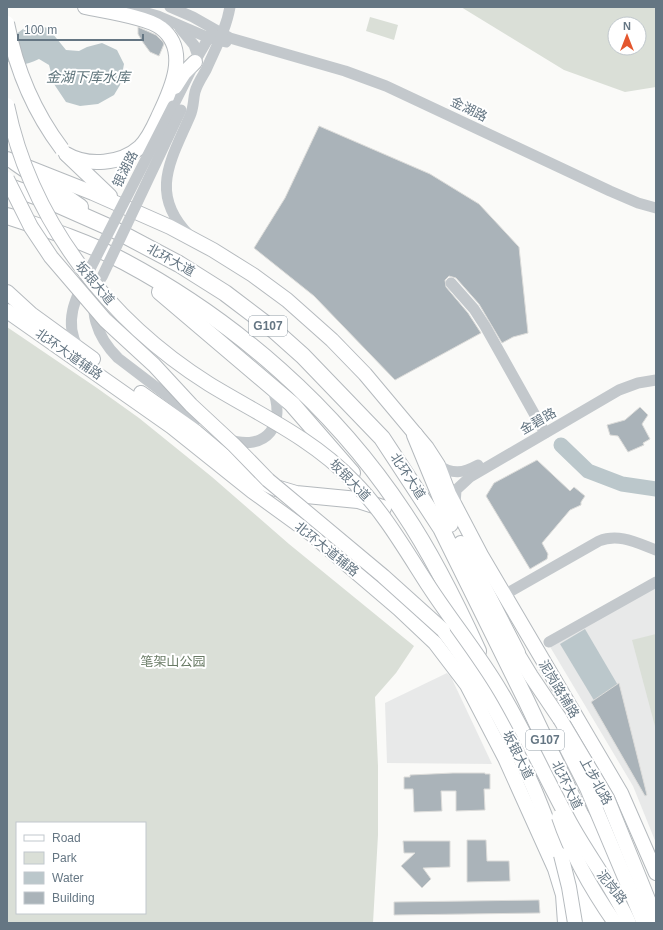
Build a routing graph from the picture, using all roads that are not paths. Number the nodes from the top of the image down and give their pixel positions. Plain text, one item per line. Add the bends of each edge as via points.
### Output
1 (85, 7) edge
2 (126, 7) edge
3 (170, 7) edge
4 (224, 7) edge
5 (230, 7) edge
6 (7, 23) edge
7 (176, 24) junction
8 (216, 36) junction
9 (196, 59) junction
10 (195, 92) junction
11 (7, 105) edge
12 (172, 107) junction
13 (64, 151) junction
14 (11, 160) edge
15 (7, 179) edge
16 (7, 186) edge
17 (121, 205) junction
18 (656, 208) edge
19 (7, 216) edge
20 (113, 229) junction
21 (195, 240) junction
22 (124, 261) junction
23 (451, 283) dead end
24 (7, 292) edge
25 (7, 311) edge
26 (78, 348) junction
27 (656, 375) edge
28 (656, 380) edge
29 (268, 383) junction
30 (544, 431) junction
31 (415, 435) junction
32 (382, 438) junction
33 (438, 464) junction
34 (246, 473) junction
35 (455, 507) junction
36 (383, 508) junction
37 (450, 524) junction
38 (310, 534) junction
39 (656, 550) edge
40 (434, 562) junction
41 (656, 582) edge
42 (504, 595) junction
43 (549, 642) dead end
44 (517, 653) joint
45 (556, 720) junction
46 (544, 775) junction
47 (578, 808) junction
48 (582, 848) joint
49 (561, 854) junction
50 (555, 869) junction
51 (656, 873) edge
52 (656, 897) edge
53 (656, 911) edge
54 (656, 918) edge
55 (565, 923) edge
56 (575, 923) edge
57 (588, 923) edge
58 (601, 923) edge
59 (615, 923) edge
60 (629, 923) edge
61 (645, 923) edge

1 - 12 main road via 154,24 166,33 175,54
2 - 7 street
3 - 8 street
4 - 8 street
5 - 8 street
6 - 13 main road, bridge via 26,88 47,128
7 - 8 street
7 - 9 street via 194,45
8 - 9 street
8 - 10 street
8 - 18 street, 金湖路 via 264,47 367,78 610,191
9 - 12 main road via 184,73
10 - 12 street
10 - 21 street via 194,105 170,160 166,181 174,215
11 - 46 main road, 坂银大道, bridge via 23,162 38,199 56,233 81,267 119,310 166,355 303,440 355,482 396,535 492,677 524,733
12 - 13 main road via 140,147 129,155 102,162 82,160
12 - 26 street, 银湖路, bridge via 76,298 71,318 73,339
12 - 29 street, bridge via 94,297 93,313 98,330 118,358 225,438 253,443 266,437 274,423 277,409 275,396
13 - 17 main road via 81,170
14 - 17 main road
14 - 20 highway
15 - 49 main road, 坂银大道, bridge via 31,227 51,257 105,320 154,365 268,480 383,576 442,630 468,665 510,736 540,800
16 - 20 highway, 北环大道 / G107 via 52,202
17 - 21 main road
19 - 22 highway, 北环大道 / G107 via 48,229
20 - 32 highway, 北环大道 / G107 via 198,275 249,310 324,375
21 - 31 main road via 253,275 317,325 378,388
22 - 29 highway
22 - 40 highway, 北环大道 / G107 via 213,316 281,370 373,470 405,514
23 - 30 street via 485,326
24 - 26 main road via 31,314
25 - 38 main road, 北环大道辅路 via 172,427
26 - 34 main road via 196,432
27 - 30 street, 金碧路 via 634,378 618,384
28 - 30 street, 金碧路 via 619,390
29 - 36 highway via 292,404
30 - 33 street, 金碧路 via 466,471 451,472
30 - 35 street, 金碧路 via 464,481 454,494
31 - 33 main road
31 - 37 highway
32 - 37 highway via 412,467
32 - 47 highway, 北环大道 / G107 via 431,512 454,554
33 - 35 main road
34 - 36 highway via 276,488 296,494 358,500
34 - 38 main road
35 - 42 main road, 泥岗路辅路
36 - 40 highway via 409,540
37 - 44 highway
38 - 50 main road, 北环大道辅路 via 399,609 435,643 457,670 479,706 505,758
39 - 42 street via 610,537
40 - 48 highway, 北环大道 / G107 via 534,764
41 - 43 street
42 - 51 main road, 泥岗路辅路 via 621,793
44 - 45 main road, 上步北路
45 - 54 main road, 上步北路, bridge via 607,798
45 - 61 main road, bridge
46 - 59 main road, bridge via 563,830 580,868
46 - 60 main road, 坂银大道, bridge via 573,828 616,896
47 - 52 highway, G107 via 626,870
47 - 53 highway, 北环大道 / G107 via 618,875 637,897
48 - 61 highway, 泥岗路 / G107, bridge via 609,886
49 - 56 main road, 坂银大道, bridge
49 - 58 main road, bridge
50 - 55 main road via 563,895
50 - 57 main road

